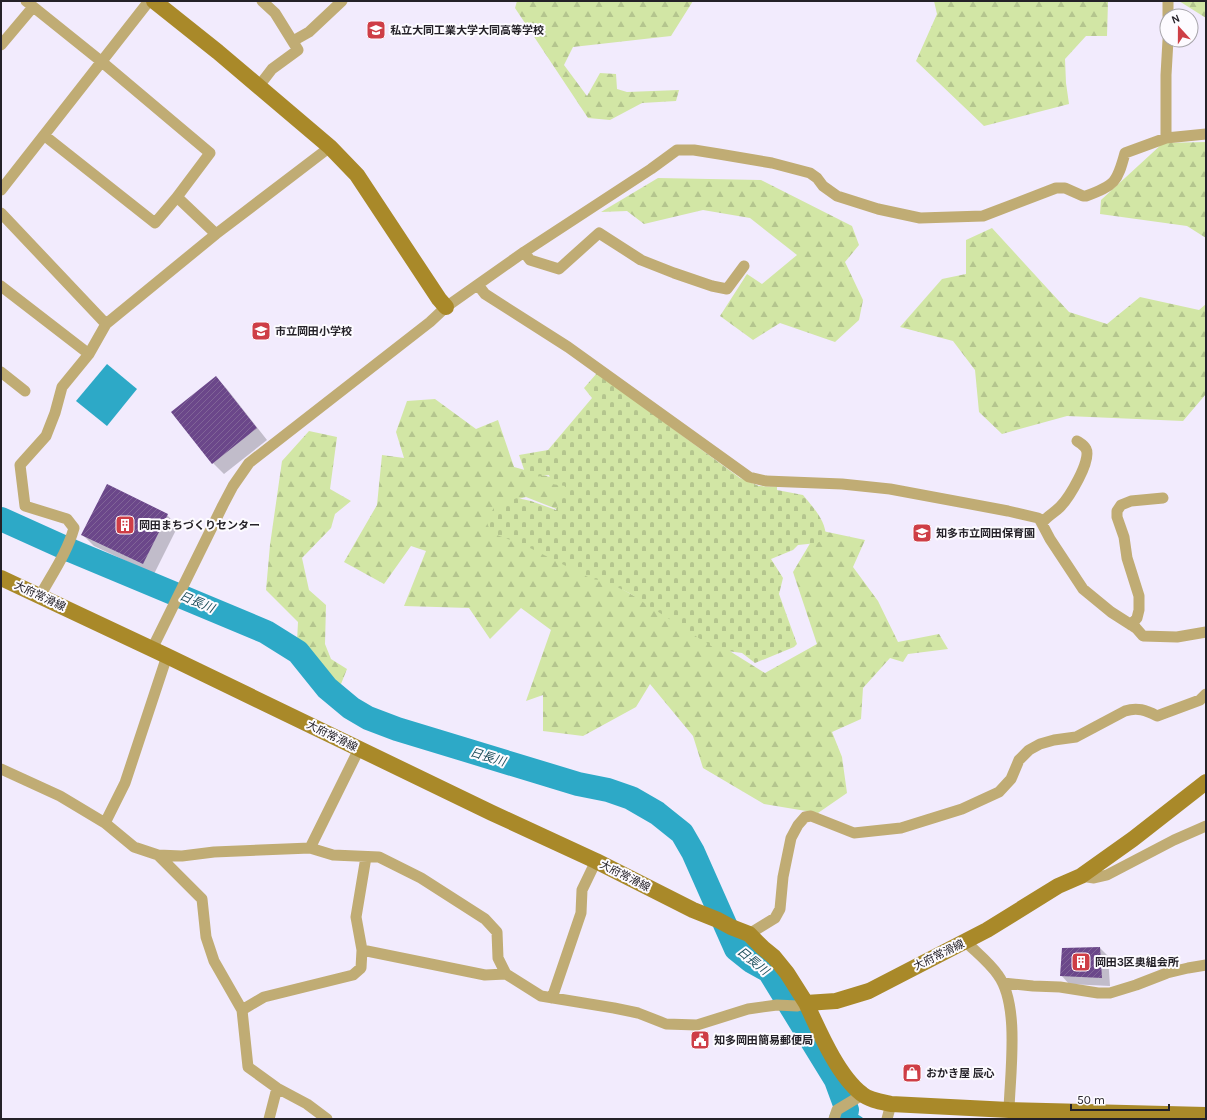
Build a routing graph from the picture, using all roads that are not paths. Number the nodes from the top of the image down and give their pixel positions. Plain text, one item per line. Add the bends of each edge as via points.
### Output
1 (150, 1) edge
2 (154, 1) edge
3 (262, 1) edge
4 (342, 1) edge
5 (29, 4) edge
6 (293, 41) junction
7 (1, 45) edge
8 (1168, 48) edge
9 (102, 62) junction
10 (259, 86) junction
11 (1206, 134) edge
12 (45, 136) junction
13 (1166, 138) junction
14 (330, 147) junction
15 (1, 190) edge
16 (177, 197) junction
17 (1, 213) edge
18 (216, 234) junction
19 (524, 252) junction
20 (744, 266) dead end
21 (478, 285) junction
22 (1, 286) edge
23 (446, 307) junction
24 (106, 324) junction
25 (89, 354) junction
26 (1, 372) edge
27 (25, 391) dead end
28 (1076, 441) dead end
29 (1163, 498) dead end
30 (1042, 523) junction
31 (1, 578) edge
32 (40, 596) junction
33 (1131, 625) junction
34 (1206, 632) edge
35 (152, 649) junction
36 (167, 656) junction
37 (1206, 694) edge
38 (359, 749) junction
39 (1, 769) edge
40 (1206, 782) edge
41 (105, 823) junction
42 (1206, 826) edge
43 (310, 848) junction
44 (158, 855) junction
45 (366, 857) junction
46 (596, 861) junction
47 (1081, 876) junction
48 (749, 934) junction
49 (966, 942) junction
50 (362, 950) junction
51 (1206, 965) edge
52 (506, 974) junction
53 (1003, 982) junction
54 (552, 998) junction
55 (801, 1005) junction
56 (242, 1010) junction
57 (277, 1088) junction
58 (856, 1098) junction
59 (1009, 1110) junction
60 (889, 1112) edge
61 (835, 1114) edge
62 (1206, 1115) edge
63 (269, 1119) edge
64 (327, 1119) edge

1 - 9 street
2 - 10 main road
3 - 6 street via 275,13
4 - 6 street via 309,32
5 - 7 street
5 - 9 street
6 - 10 street via 298,50 272,69
8 - 13 street
9 - 12 street
9 - 16 street via 210,153
10 - 14 main road
11 - 13 street
12 - 15 street
12 - 16 street via 155,223
13 - 19 street via 1125,153 1120,172 1112,184 1102,190 1083,196 1065,188 1056,188 983,216 920,218 878,209 837,196 810,173 718,154 677,150
14 - 18 street
14 - 23 main road via 357,175
16 - 18 street
17 - 24 street
18 - 24 street
19 - 20 street via 530,260 559,269 599,233 641,260 727,289
19 - 21 street
21 - 23 street
21 - 30 street via 485,294 568,347 749,477 766,481 890,489 1034,517
22 - 25 street
23 - 35 street via 249,463 223,505
24 - 25 street
25 - 32 street via 62,387 46,436 20,465 25,506 67,519 74,528 64,554
26 - 27 street
28 - 30 street via 1082,444 1088,456 1067,498
29 - 33 street via 1131,501 1121,505 1117,511 1127,558 1139,596 1137,618
30 - 33 street via 1083,589
31 - 32 main road, 大府常滑線
32 - 35 main road, 大府常滑線
33 - 34 street via 1143,636 1177,637
35 - 36 main road, 大府常滑線
36 - 38 main road, 大府常滑線
36 - 41 street via 125,783
37 - 48 street via 1200,700 1157,716 1146,710 1125,711 1076,737 1040,744 1024,753 1011,779 999,792 962,809 901,828 854,833 811,816 805,817 791,838 780,909 775,918
38 - 43 street
38 - 46 main road, 大府常滑線
39 - 41 street via 60,796
40 - 47 main road, 大府常滑線
41 - 44 street via 134,847
42 - 47 street via 1107,875 1094,878
43 - 44 street via 182,856
43 - 45 street via 334,856
44 - 56 street via 202,899 206,937 214,961
45 - 50 street via 356,917
45 - 52 street via 378,857 421,878 485,919 497,932 498,958
46 - 48 main road, 大府常滑線 via 693,910
46 - 54 street via 582,890 581,913
47 - 49 main road, 大府常滑線 via 1058,886
48 - 55 main road, 大府常滑線 via 787,973
49 - 53 street
49 - 55 main road, 大府常滑線 via 869,991 836,1001
50 - 52 street via 485,975
50 - 56 street via 361,968 353,976 264,997
51 - 53 street via 1167,973 1110,993
52 - 54 street via 541,996
53 - 59 street via 1010,1004 1012,1025
54 - 55 street via 638,1013 666,1024 689,1025 697,1025 748,1009
55 - 58 main road via 850,1082
56 - 57 street via 248,1067
57 - 63 street
57 - 64 street via 307,1104
58 - 60 main road via 874,1100
58 - 61 street
59 - 60 main road
59 - 62 main road

